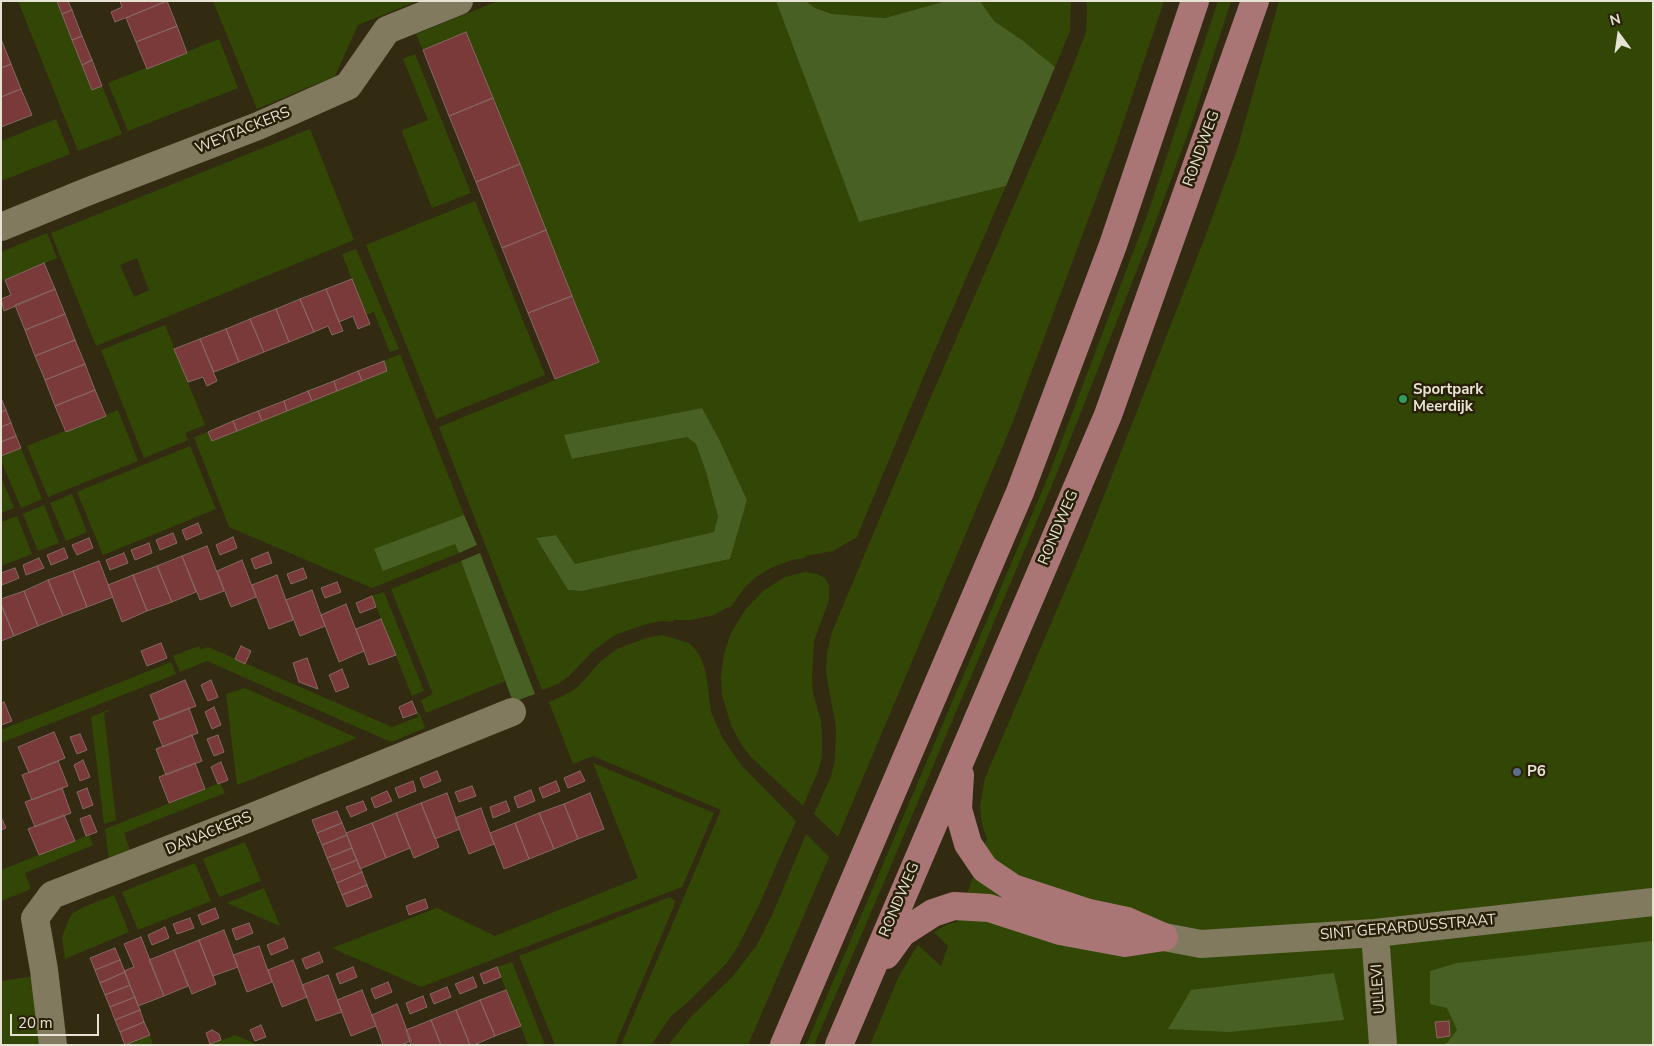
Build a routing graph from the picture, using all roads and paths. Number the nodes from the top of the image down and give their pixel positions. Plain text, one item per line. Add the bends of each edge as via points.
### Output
1 (459, 1) edge
2 (1195, 1) edge
3 (1255, 1) edge
4 (1, 227) edge
5 (512, 712) dead end
6 (962, 757) junction
7 (1653, 902) edge
8 (1375, 933) junction
9 (1164, 937) junction
10 (867, 980) junction
11 (53, 1045) edge
12 (784, 1045) edge
13 (839, 1045) edge
14 (1383, 1045) edge

1 - 4 street, WEYTACKERS via 386,30 348,86 258,126
2 - 12 main road via 1114,245 1020,492
3 - 6 main road, RONDWEG via 1108,415
5 - 11 street, DANACKERS via 52,895 35,918
6 - 9 main road via 958,809 968,844 985,870 1013,888 1127,921
6 - 10 main road, RONDWEG
7 - 8 street, SINT GERARDUSSTRAAT
8 - 9 street, SINT GERARDUSSTRAAT via 1201,944
8 - 14 street, ULLEVI
9 - 10 main road via 1125,943 1060,931 989,908 954,906 932,914 902,933
10 - 13 main road, RONDWEG

